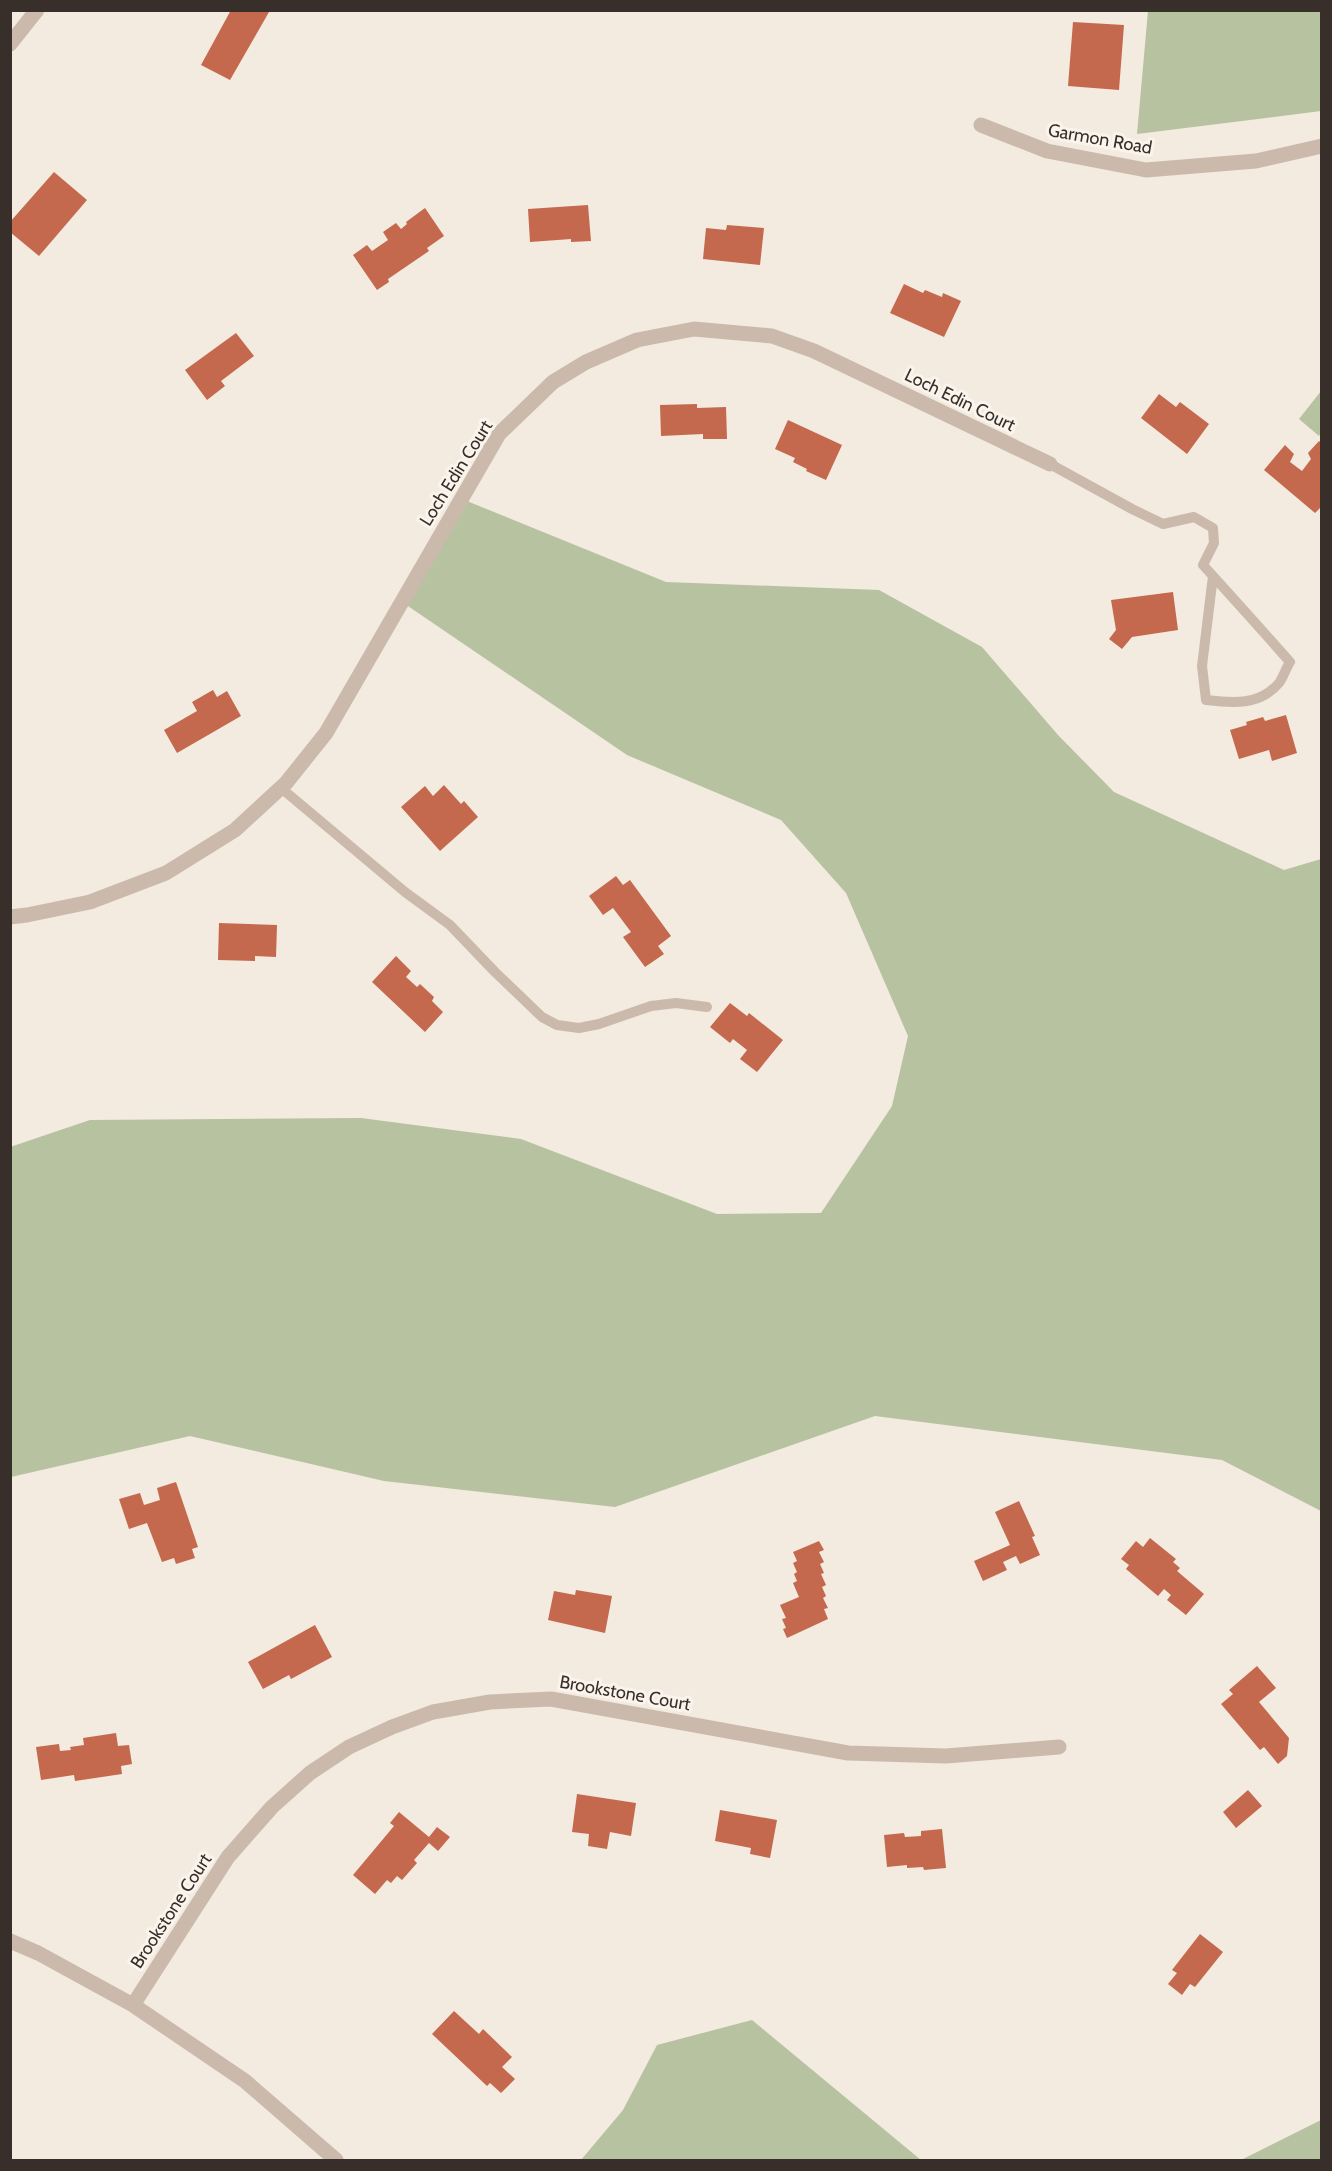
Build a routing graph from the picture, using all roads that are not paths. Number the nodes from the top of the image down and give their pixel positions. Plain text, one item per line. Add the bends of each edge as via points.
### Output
1 (38, 10) edge
2 (10, 44) edge
3 (981, 125) dead end
4 (1322, 146) edge
5 (1050, 464) joint
6 (1213, 576) junction
7 (281, 788) junction
8 (10, 916) edge
9 (706, 1007) dead end
10 (1059, 1747) dead end
11 (10, 1941) edge
12 (133, 2005) junction
13 (336, 2160) edge

1 - 2 street
3 - 4 street, Garmon Road via 1047,151 1146,170 1256,161
5 - 6 lane via 1163,524 1194,517 1214,528 1214,543 1203,565
5 - 7 street, Loch Edin Court via 814,351 772,336 694,329 637,340 586,362 553,382 499,434 327,733
6 - 6 lane via 1290,662 1278,684 1257,700 1206,700 1202,666
7 - 8 street, Loch Edin Court via 235,830 166,873 90,902
7 - 9 lane via 450,925 542,1017 579,1028 651,1006 676,1003
10 - 12 street, Brookstone Court via 946,1756 848,1753 551,1700 490,1702 433,1712 349,1748 310,1773 272,1807 228,1857
11 - 12 street
12 - 13 street via 245,2081

